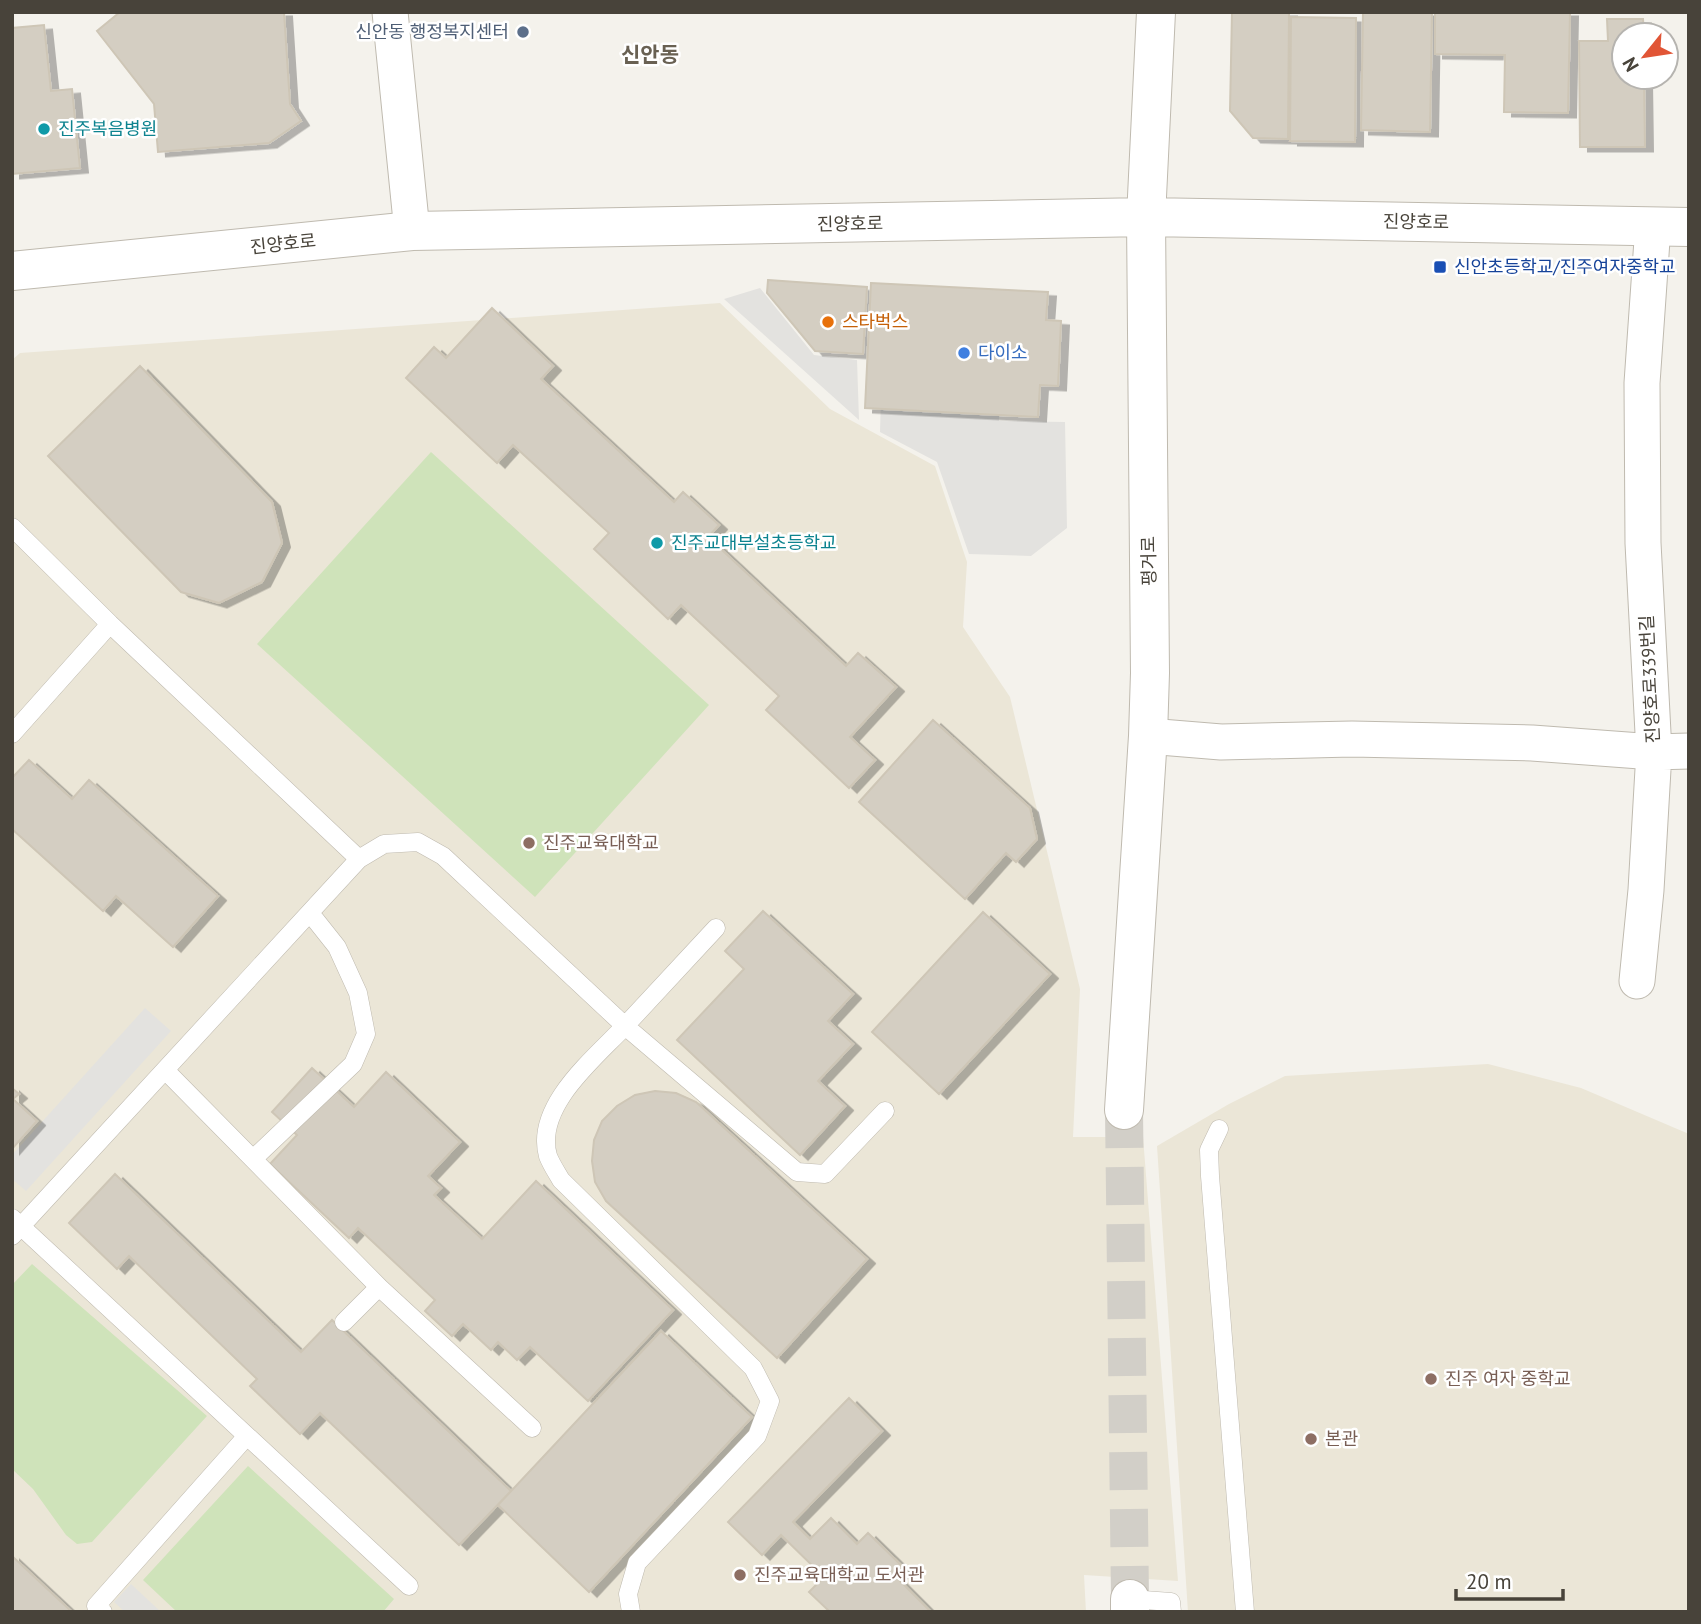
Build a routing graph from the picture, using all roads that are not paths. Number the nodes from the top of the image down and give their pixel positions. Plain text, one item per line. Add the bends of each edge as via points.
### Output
1 (390, 12) edge
2 (1156, 12) edge
3 (1146, 217) junction
4 (1671, 227) edge
5 (412, 231) junction
6 (12, 271) edge
7 (12, 527) edge
8 (110, 624) junction
9 (12, 734) edge
10 (1148, 736) junction
11 (1689, 751) edge
12 (1654, 752) junction
13 (359, 859) junction
14 (310, 913) junction
15 (716, 928) dead end
16 (1637, 981) dead end
17 (625, 1026) junction
18 (166, 1070) junction
19 (1124, 1110) tunnel mouth
20 (885, 1111) dead end
21 (1219, 1129) dead end
22 (253, 1159) junction
23 (15, 1227) edge
24 (379, 1287) junction
25 (344, 1322) dead end
26 (532, 1428) dead end
27 (246, 1437) junction
28 (409, 1586) dead end
29 (1130, 1605) edge
30 (103, 1612) edge
31 (631, 1612) edge
32 (1172, 1612) edge
33 (1245, 1612) edge

1 - 5 street
2 - 3 street, 평거로
3 - 4 street, 진양호로
3 - 5 street, 진양호로
3 - 10 street, 평거로
4 - 12 street, 진양호로339번길 via 1642,383 1643,543
5 - 6 street, 진양호로
7 - 8 lane
8 - 9 lane
8 - 13 lane
10 - 12 street, 진양호로339번길 via 1221,742 1532,743
10 - 19 street, 평거로
11 - 12 street
12 - 16 street
13 - 14 lane
13 - 17 lane via 384,844 418,842 443,856
14 - 18 lane
14 - 22 lane via 337,947 358,993 366,1034 353,1064
15 - 17 lane
17 - 20 lane via 797,1172 825,1174
17 - 31 lane via 551,1112 548,1156 561,1180 753,1368 770,1402 757,1436 636,1563 628,1594
18 - 22 lane
18 - 23 lane
21 - 33 lane via 1209,1150 1210,1176
22 - 24 lane
23 - 27 lane
24 - 25 lane
24 - 26 lane
27 - 28 lane
27 - 30 lane via 96,1606
29 - 32 lane via 1171,1602

